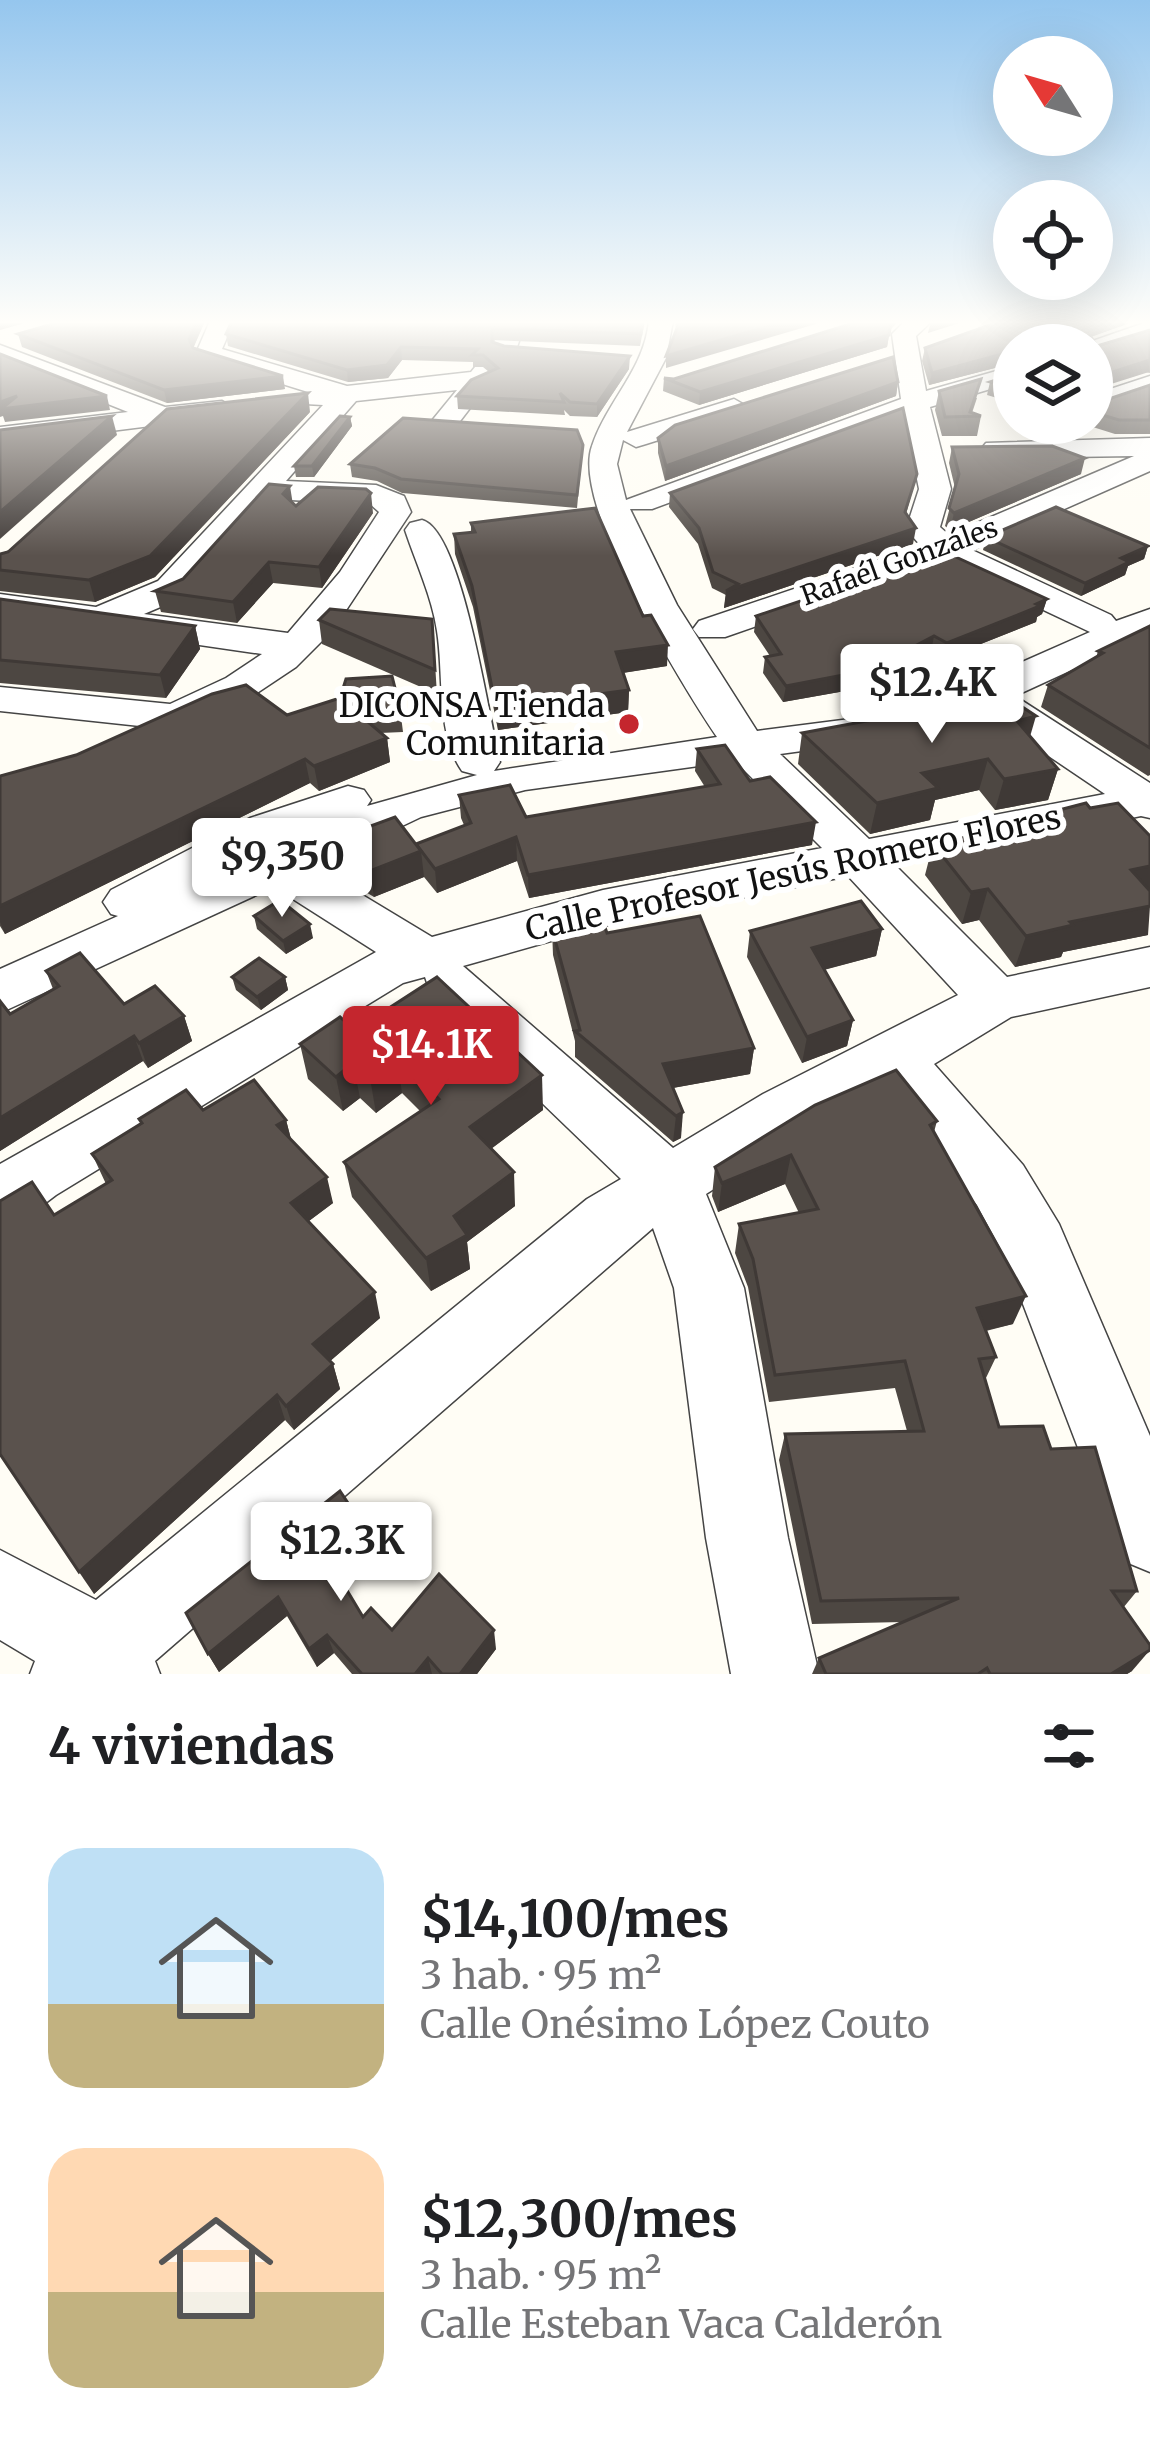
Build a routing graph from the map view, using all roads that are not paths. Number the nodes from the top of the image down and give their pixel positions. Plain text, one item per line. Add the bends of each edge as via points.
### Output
1 (126, 399) edge
2 (323, 399) edge
3 (370, 399) edge
4 (452, 399) edge
5 (635, 399) edge
6 (758, 399) edge
7 (913, 399) edge
8 (927, 399) edge
9 (914, 403) junction
10 (337, 405) junction
11 (162, 416) junction
12 (421, 421) junction
13 (492, 425) edge
14 (612, 433) junction
15 (0, 436) edge
16 (993, 436) edge
17 (1150, 447) edge
18 (947, 449) junction
19 (114, 460) edge
20 (1150, 460) edge
21 (260, 489) junction
22 (935, 489) junction
23 (900, 500) edge
24 (641, 502) junction
25 (422, 530) dead end
26 (944, 550) junction
27 (1150, 597) edge
28 (0, 605) edge
29 (327, 616) junction
30 (106, 617) junction
31 (1150, 620) edge
32 (372, 623) edge
33 (1098, 623) junction
34 (712, 629) junction
35 (295, 647) junction
36 (1052, 654) junction
37 (986, 694) junction
38 (0, 699) edge
39 (178, 716) junction
40 (758, 741) junction
41 (615, 750) junction
42 (97, 752) edge
43 (478, 762) junction
44 (1148, 801) edge
45 (855, 857) junction
46 (274, 864) junction
47 (0, 961) edge
48 (1150, 967) edge
49 (438, 970) junction
50 (0, 992) edge
51 (996, 1000) junction
52 (894, 1057) junction
53 (669, 1184) junction
54 (0, 1200) edge
55 (1150, 1531) edge
56 (0, 1592) edge
57 (97, 1667) edge
58 (775, 1674) edge

1 - 11 street
2 - 10 street
3 - 10 street
4 - 12 street
5 - 14 street
6 - 14 street
7 - 9 street
8 - 9 street
9 - 18 street
9 - 24 street
10 - 11 street
10 - 12 street
10 - 21 street
11 - 15 street
11 - 19 street
12 - 13 street
14 - 24 street
14 - 40 street via 601,466 628,544
16 - 18 street
17 - 18 street
18 - 22 street
20 - 26 street, Rafaél Gonzáles
21 - 29 street via 393,502 372,551
21 - 30 street via 171,589
22 - 23 street
22 - 26 street via 923,530
24 - 34 street
25 - 43 street
26 - 33 street
26 - 34 street, Rafaél Gonzáles
27 - 33 street
28 - 30 street
29 - 32 street
29 - 35 street
30 - 35 street
31 - 36 street
33 - 36 street
34 - 40 street
35 - 39 street via 258,676
36 - 37 street
36 - 40 street
37 - 40 street via 853,731
37 - 44 street
38 - 39 street
39 - 42 street
40 - 41 street
40 - 45 street
41 - 43 street
41 - 46 street via 406,807
43 - 47 street via 267,829
44 - 45 street, Calle Profesor Jesús Romero Flores
45 - 49 street, Calle Profesor Jesús Romero Flores via 603,908
45 - 51 street
46 - 49 street
46 - 50 street
48 - 51 street
49 - 53 street
49 - 54 street, Calle Profesor Jesús Romero Flores via 385,969
51 - 52 street
52 - 53 street
52 - 55 street via 1000,1185 1035,1246
53 - 57 street via 610,1220
53 - 58 street via 709,1288
56 - 57 street

